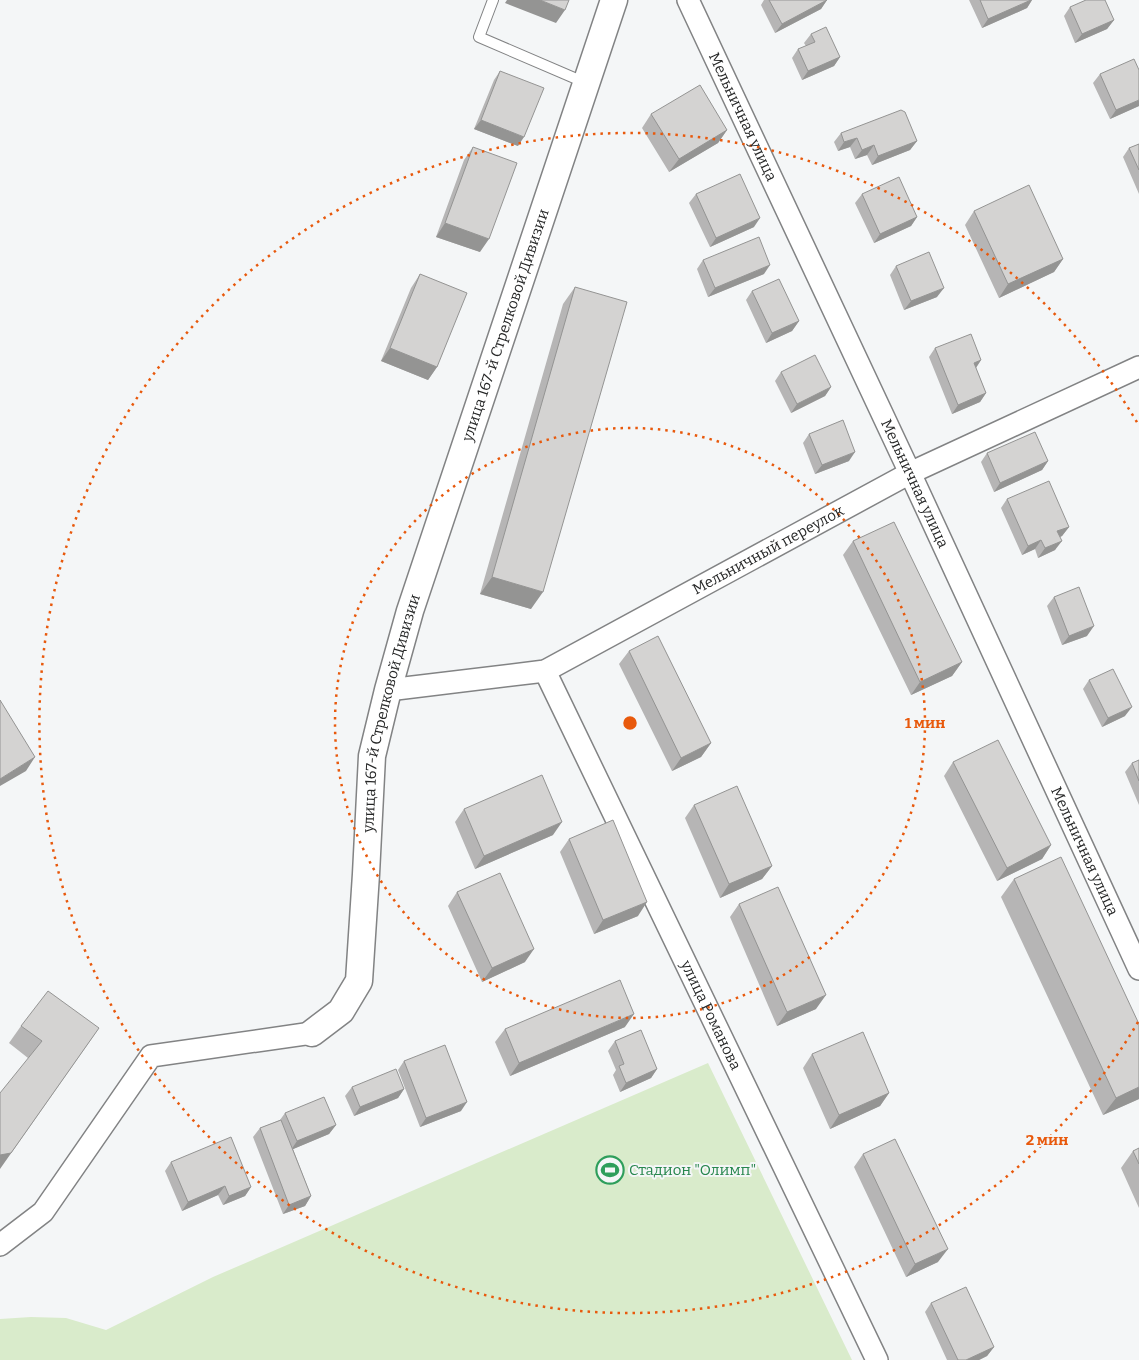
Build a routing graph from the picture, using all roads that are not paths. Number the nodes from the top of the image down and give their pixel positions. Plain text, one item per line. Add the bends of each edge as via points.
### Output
1 (493, 0) edge
2 (614, 0) edge
3 (688, 0) edge
4 (587, 83) junction
5 (1139, 367) edge
6 (910, 473) junction
7 (545, 671) junction
8 (388, 690) junction
9 (1139, 969) edge
10 (312, 1033) joint
11 (0, 1245) edge
12 (877, 1360) edge

1 - 4 lane via 478,37
2 - 4 street, улица 167-й Стрелковой Дивизии
3 - 6 street, Мельничная улица
4 - 8 street, улица 167-й Стрелковой Дивизии via 410,611
5 - 6 street, Мельничный переулок
6 - 7 street, Мельничный переулок
6 - 9 street, Мельничная улица
7 - 8 street, Мельничный переулок
7 - 12 street, улица Романова
8 - 10 street, улица 167-й Стрелковой Дивизии via 372,756 359,981 341,1011
10 - 11 street, улица 167-й Стрелковой Дивизии via 151,1056 43,1212

